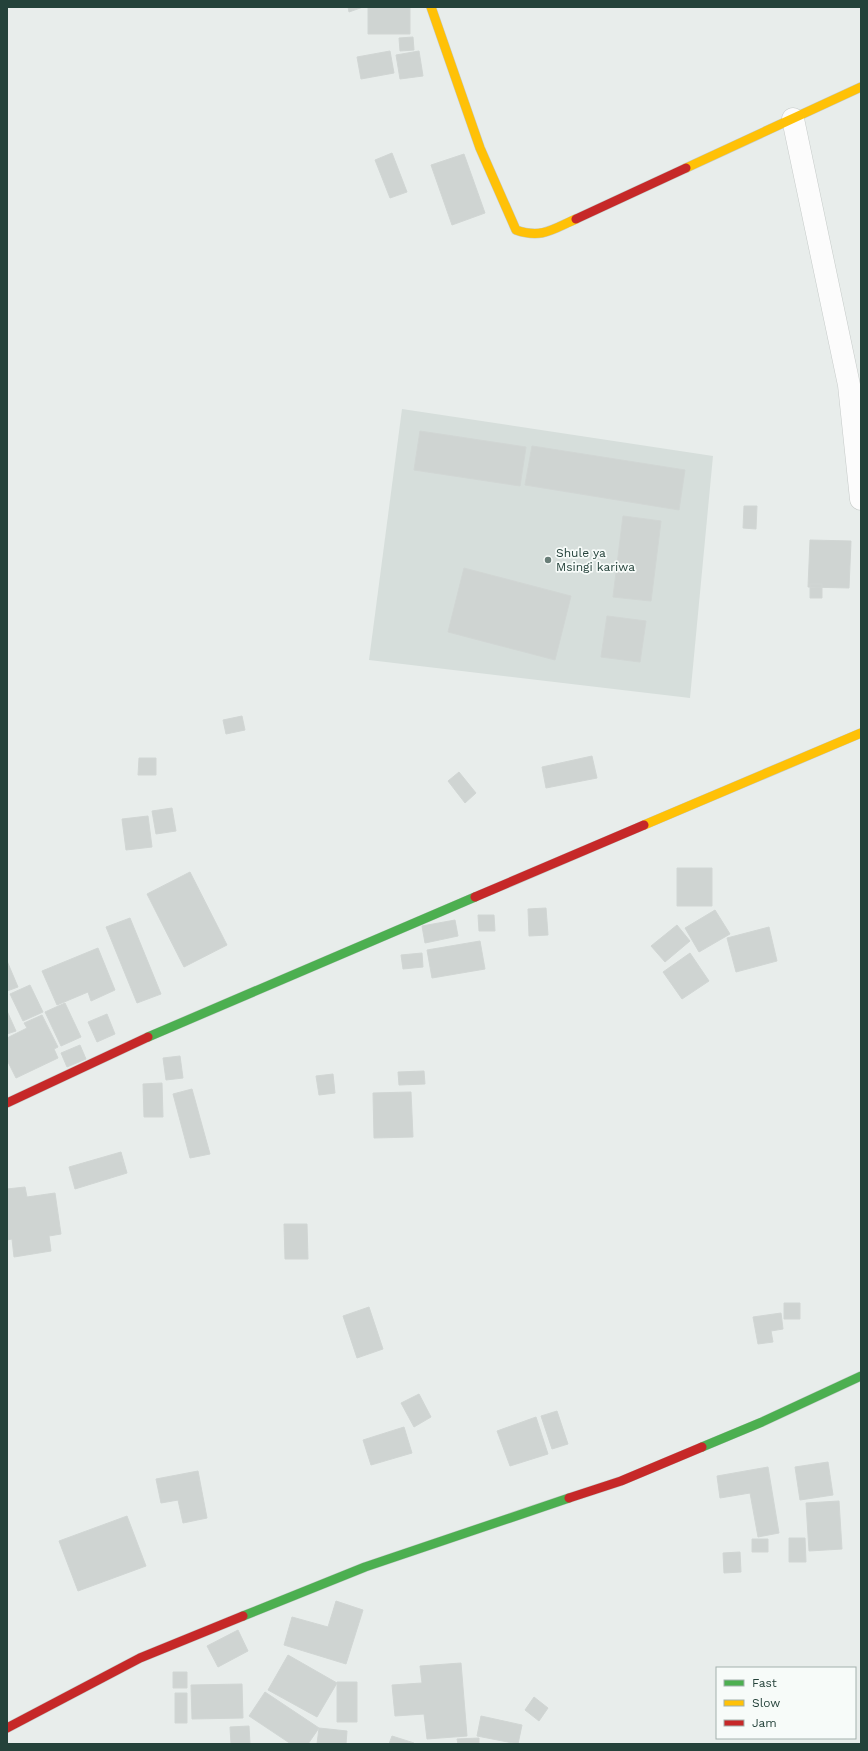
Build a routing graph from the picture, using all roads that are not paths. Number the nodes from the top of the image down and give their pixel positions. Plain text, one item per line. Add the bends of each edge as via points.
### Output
1 (431, 7) edge
2 (861, 87) edge
3 (793, 119) junction
4 (861, 499) edge
5 (861, 733) edge
6 (7, 1103) edge
7 (861, 1376) edge
8 (7, 1728) edge

1 - 3 street via 505,209 516,230 528,234 545,232
2 - 3 street
3 - 4 street via 849,385
5 - 6 street via 154,1034
7 - 8 street via 762,1422 621,1481 365,1567 140,1658

